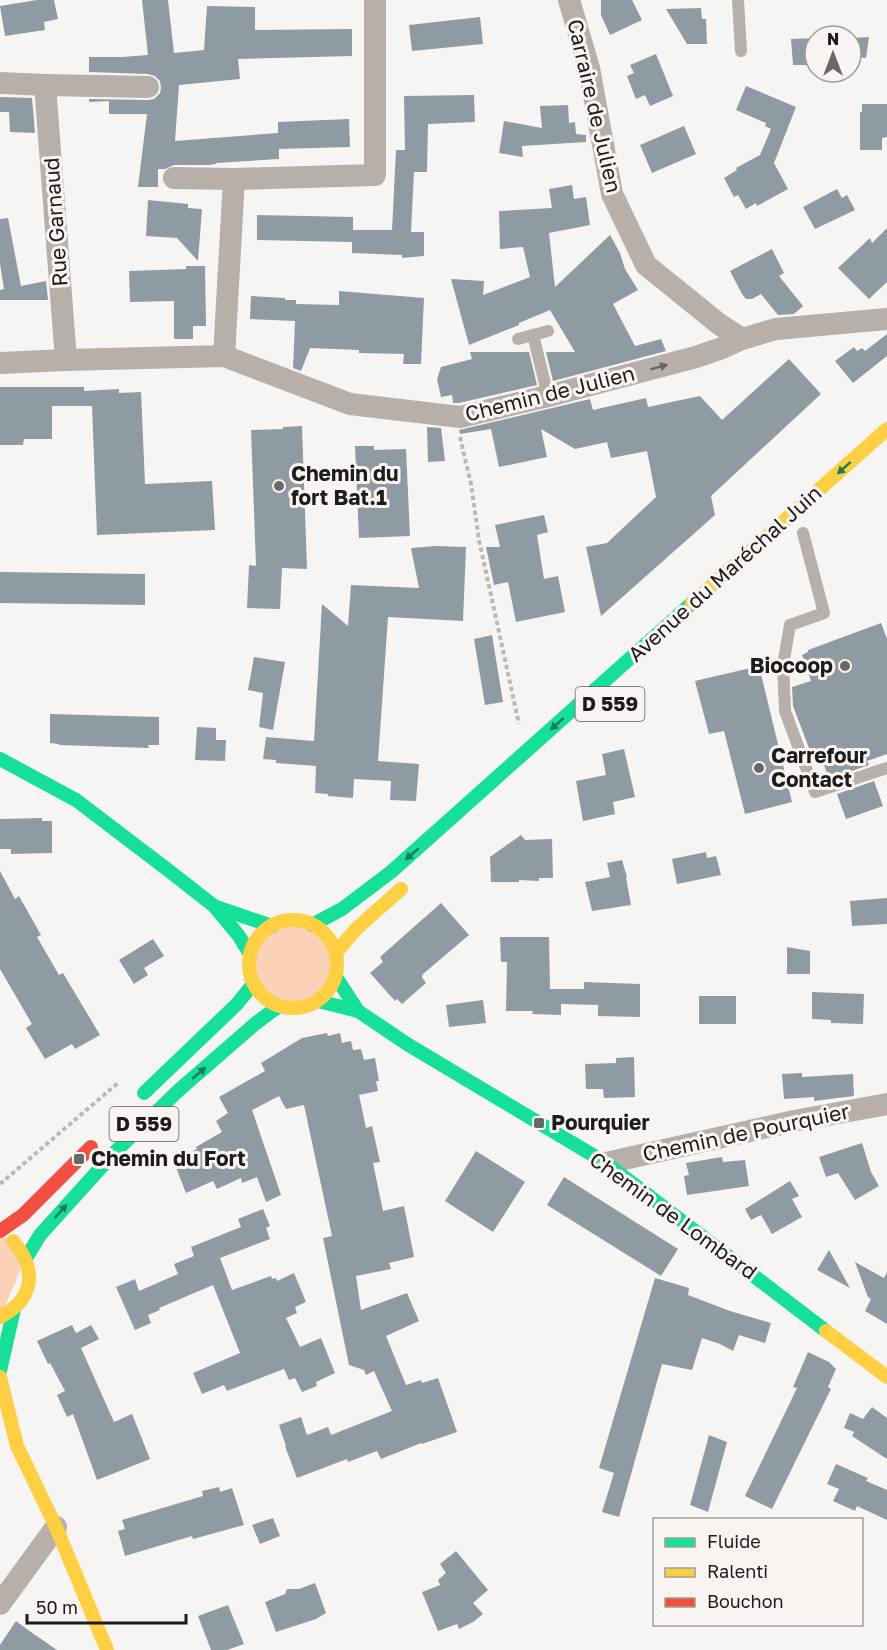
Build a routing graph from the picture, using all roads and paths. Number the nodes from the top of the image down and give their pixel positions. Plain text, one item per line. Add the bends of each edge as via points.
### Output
1 (375, 0) edge
2 (569, 0) edge
3 (738, 0) edge
4 (741, 51) dead end
5 (0, 83) edge
6 (45, 85) junction
7 (148, 87) dead end
8 (174, 178) dead end
9 (234, 179) junction
10 (887, 319) edge
11 (548, 331) dead end
12 (533, 335) junction
13 (518, 339) dead end
14 (742, 339) junction
15 (224, 356) junction
16 (66, 360) junction
17 (0, 363) edge
18 (548, 396) junction
19 (457, 417) junction
20 (887, 429) edge
21 (803, 533) dead end
22 (520, 730) dead end
23 (0, 759) edge
24 (887, 768) edge
25 (413, 879) dead end
26 (214, 906) junction
27 (312, 925) junction
28 (272, 926) junction
29 (336, 952) junction
30 (250, 954) junction
31 (336, 977) junction
32 (253, 984) junction
33 (318, 1001) junction
34 (279, 1006) junction
35 (358, 1011) junction
36 (133, 1104) dead end
37 (887, 1104) edge
38 (102, 1135) dead end
39 (606, 1163) junction
40 (0, 1232) edge
41 (26, 1258) junction
42 (14, 1309) junction
43 (0, 1317) edge
44 (0, 1371) edge
45 (0, 1377) edge
46 (887, 1377) edge
47 (56, 1527) junction
48 (0, 1604) edge
49 (106, 1650) edge

1 - 9 street via 375,175
2 - 14 street, Carraire de Julien via 589,68 612,194 646,265
3 - 4 lane
5 - 6 street
6 - 7 street
6 - 16 street, Rue Garnaud
8 - 9 street
9 - 15 street
10 - 14 street, Chemin de Julien via 776,329
11 - 12 lane
12 - 13 lane
12 - 18 lane
18 -> 14 street, Chemin de Julien via 696,357
15 - 16 street, Chemin de Julien
15 - 19 street, Chemin de Julien via 350,404
16 - 17 street, Chemin de Julien
18 - 19 street, Chemin de Julien
19 - 22 path
20 -> 27 main road, Avenue du Maréchal Juin via 391,872 342,909
21 - 24 lane via 824,613 790,625 783,665 785,711 815,792
23 - 26 main road via 76,800
25 - 29 main road
26 - 28 main road
26 - 30 main road
27 - 28 main road via 285,921
27 - 29 main road via 331,941
28 - 30 main road via 258,937
29 - 31 main road
30 - 32 main road
31 - 33 main road
31 - 35 main road, Chemin de Lombard
32 - 34 main road via 268,1002
32 - 36 main road, D 559
33 - 34 main road via 292,1009
33 - 35 main road, Chemin de Lombard
41 -> 34 main road, D 559 via 40,1235 115,1152 179,1090
35 - 39 main road, Chemin de Lombard
37 - 39 street, Chemin de Pourquier
38 - 40 main road, D 559 via 23,1215
39 - 46 main road, Chemin de Lombard
40 - 41 main road via 15,1242
41 - 42 main road via 29,1286
42 - 43 main road
42 - 44 main road
45 - 47 main road via 16,1446
47 - 48 street
47 - 49 main road

